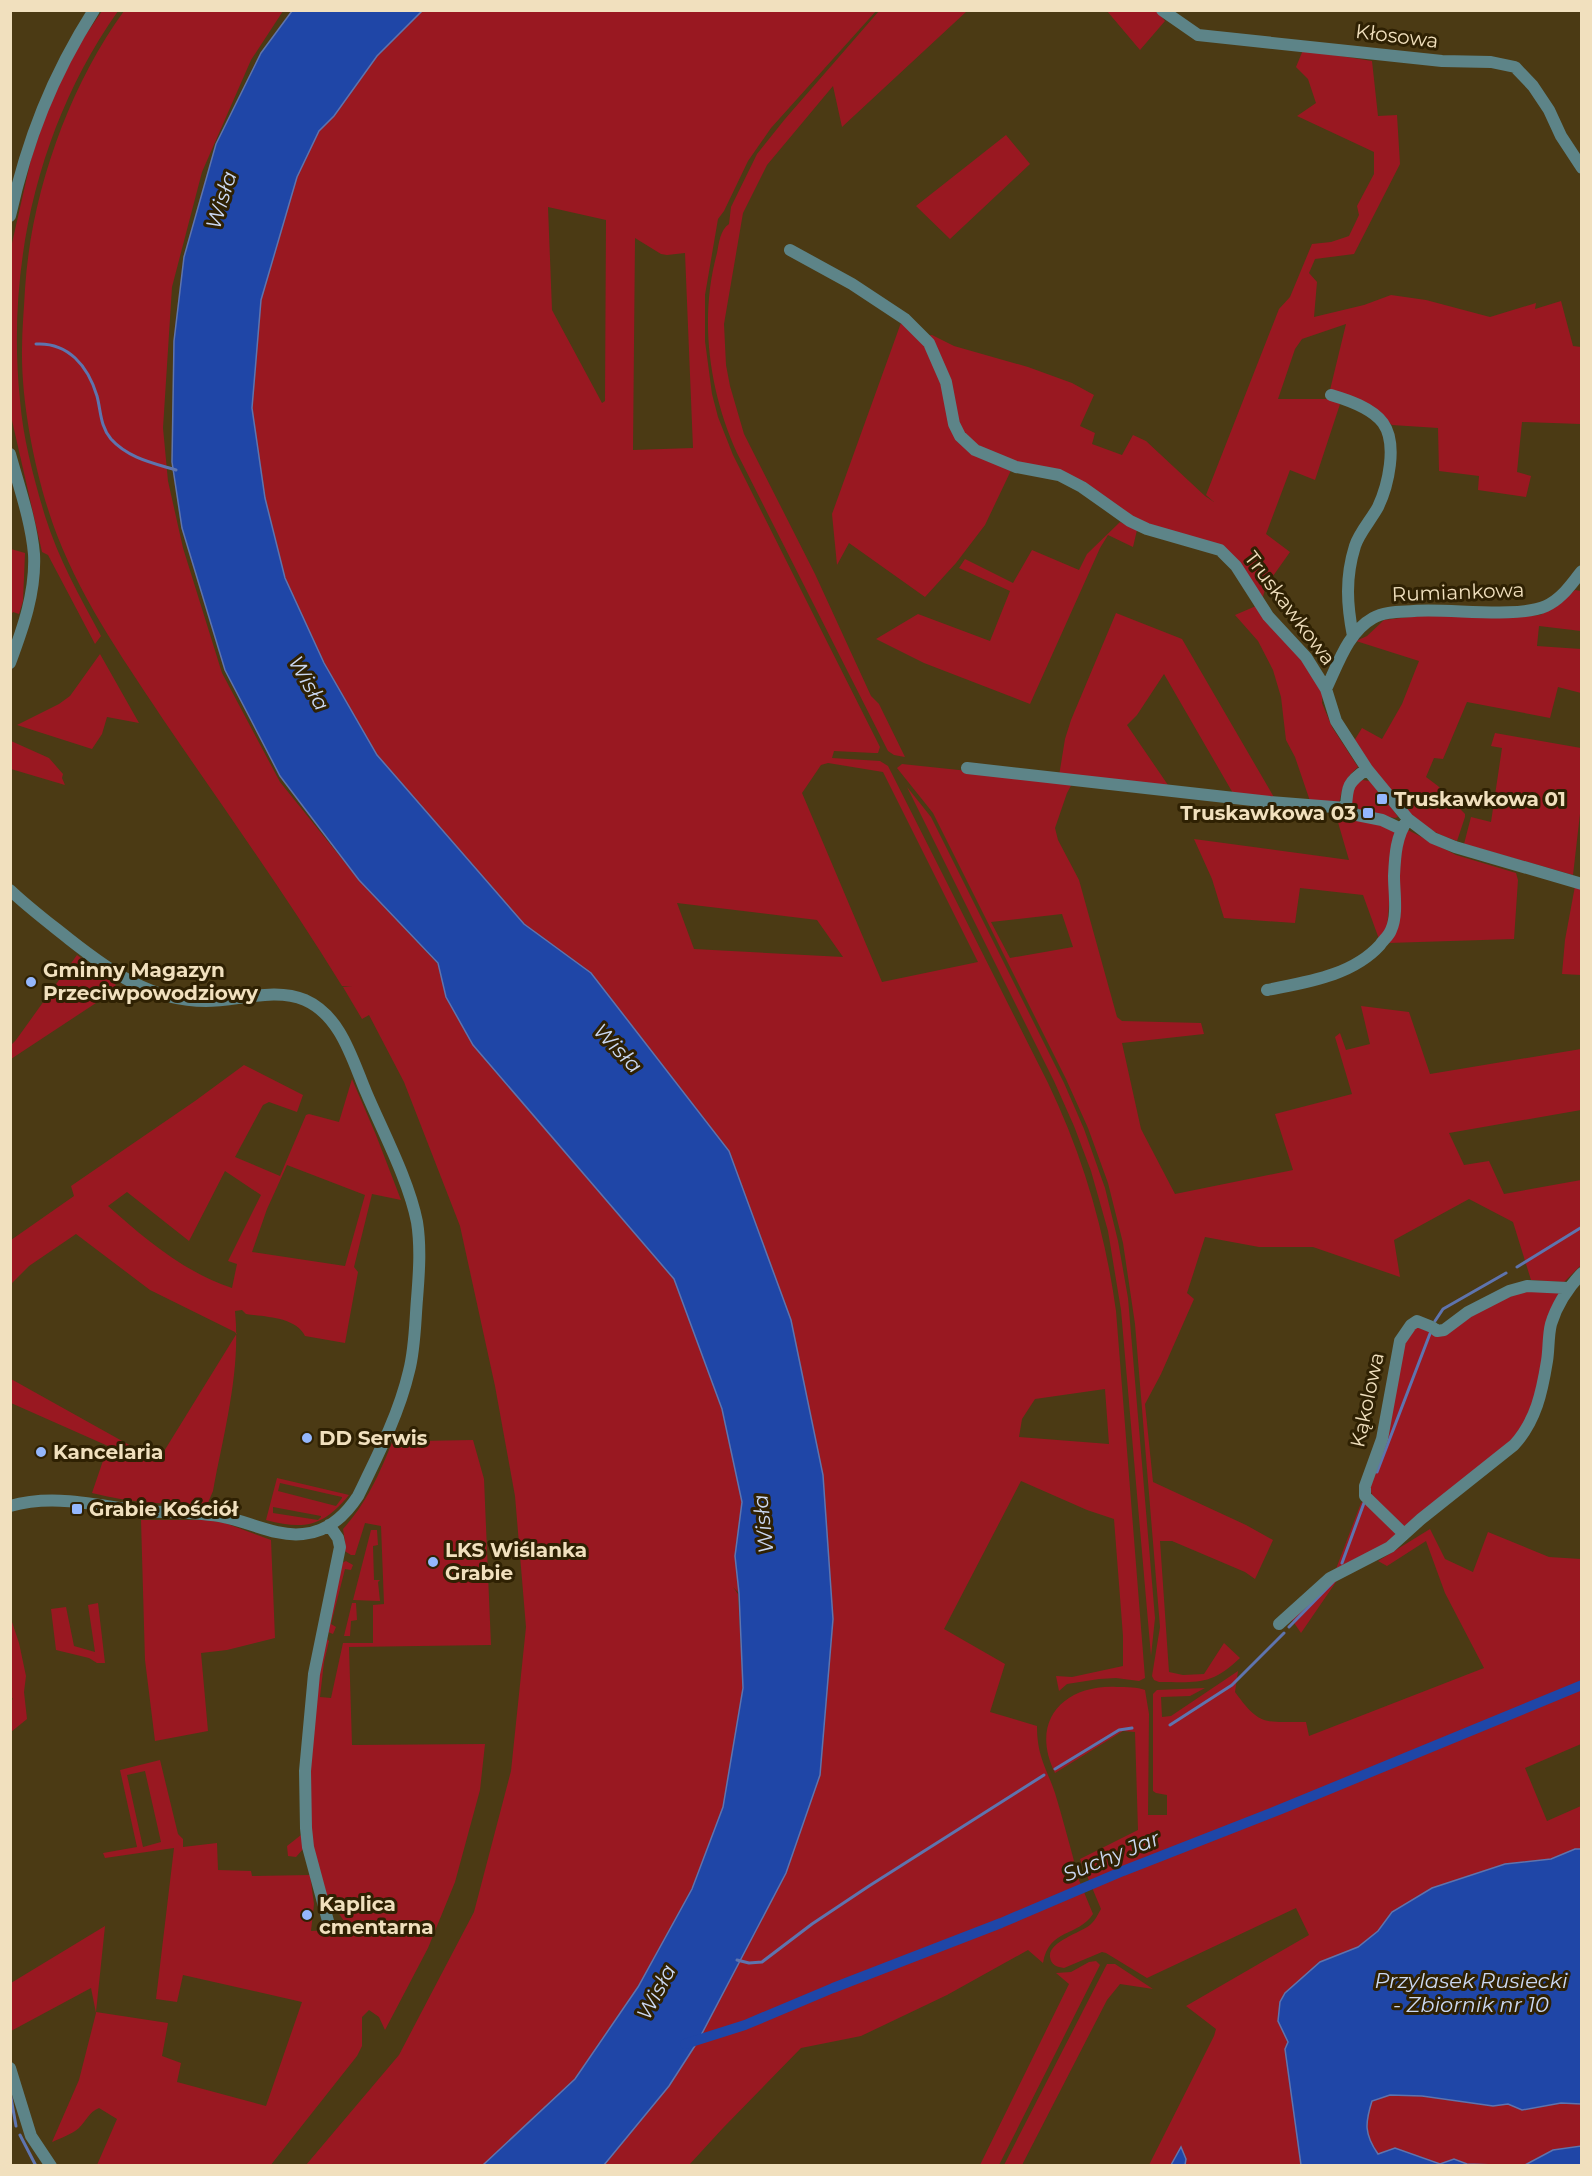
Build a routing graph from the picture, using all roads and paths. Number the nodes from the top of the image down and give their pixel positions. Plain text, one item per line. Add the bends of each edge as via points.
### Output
1 (94, 10) edge
2 (1168, 13) edge
3 (1581, 168) edge
4 (10, 216) edge
5 (790, 250) dead end
6 (1331, 395) dead end
7 (10, 454) edge
8 (1580, 577) edge
9 (1353, 636) junction
10 (10, 663) edge
11 (1326, 689) junction
12 (967, 768) dead end
13 (1367, 769) junction
14 (1346, 808) junction
15 (1404, 824) junction
16 (1581, 884) edge
17 (10, 890) edge
18 (1267, 990) dead end
19 (1581, 1273) edge
20 (1568, 1288) junction
21 (10, 1506) edge
22 (329, 1526) junction
23 (1404, 1534) junction
24 (1279, 1624) dead end
25 (328, 1921) dead end
26 (10, 2068) edge
27 (51, 2166) edge

1 - 4 street via 44,103
2 - 3 street, Kłosowa via 1198,35 1442,61 1491,62 1515,68 1549,110
5 - 11 street, Truskawkowa via 905,319 929,343 946,382 957,430 975,450 1016,467 1059,475 1147,529 1221,550 1268,616 1306,657
6 - 9 street via 1372,413 1384,424 1391,452 1385,488 1356,544 1348,576 1346,593
7 - 10 street via 34,554 30,599
8 - 9 street, Rumiankowa via 1545,606 1506,612 1431,609 1383,614 1372,618
9 - 11 street, Rumiankowa
11 - 13 street, Truskawkowa via 1336,721
12 - 14 street
13 - 14 street via 1346,788
13 - 15 street, Truskawkowa
14 - 15 street via 1357,815
15 - 16 street, Truskawkowa via 1455,847
15 - 18 street via 1396,845 1394,919 1390,932 1371,955 1343,971
17 - 22 street via 101,964 149,991 205,1001 268,995 294,997 320,1009 340,1034 406,1188 417,1222 419,1263 413,1348 402,1396 358,1497
19 - 20 street
20 - 23 street via 1551,1325 1536,1410 1526,1431
20 - 23 street, Kąkolowa via 1527,1286 1509,1291 1468,1312 1444,1330 1437,1331 1417,1321 1400,1341 1382,1440 1365,1485 1365,1496
21 - 22 street via 58,1500 205,1514 289,1534
22 - 25 street via 340,1548 314,1674 305,1781 308,1847
23 - 24 street via 1390,1547 1330,1578
26 - 27 street via 31,2136

